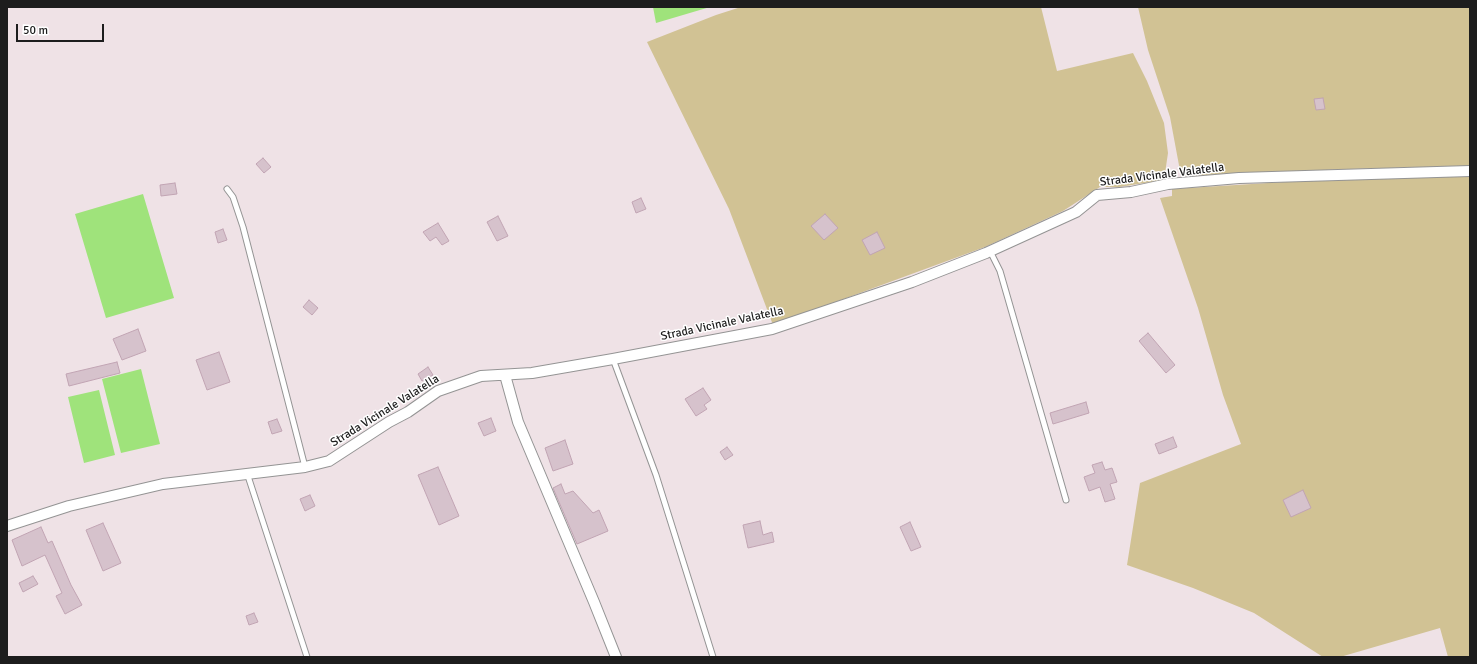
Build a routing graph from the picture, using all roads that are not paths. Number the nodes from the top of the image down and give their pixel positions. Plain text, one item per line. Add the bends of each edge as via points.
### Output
1 (1470, 171) edge
2 (227, 188) dead end
3 (990, 251) junction
4 (613, 359) junction
5 (505, 375) junction
6 (306, 467) junction
7 (247, 473) junction
8 (1066, 500) dead end
9 (7, 526) edge
10 (307, 657) edge
11 (616, 657) edge
12 (713, 657) edge

1 - 3 street, Strada Vicinale Valatella via 1239,178 1168,184 1131,192 1107,193 1097,195 1076,212
2 - 6 lane via 243,227
3 - 4 street, Strada Vicinale Valatella via 912,282 772,329
3 - 8 lane via 1000,271
4 - 5 street, Strada Vicinale Valatella
4 - 12 lane via 656,475
5 - 6 street, Strada Vicinale Valatella via 481,376 438,391 329,461
5 - 11 street via 518,422
6 - 7 street, Strada Vicinale Valatella
7 - 9 street, Strada Vicinale Valatella via 163,484 70,506
7 - 10 lane

